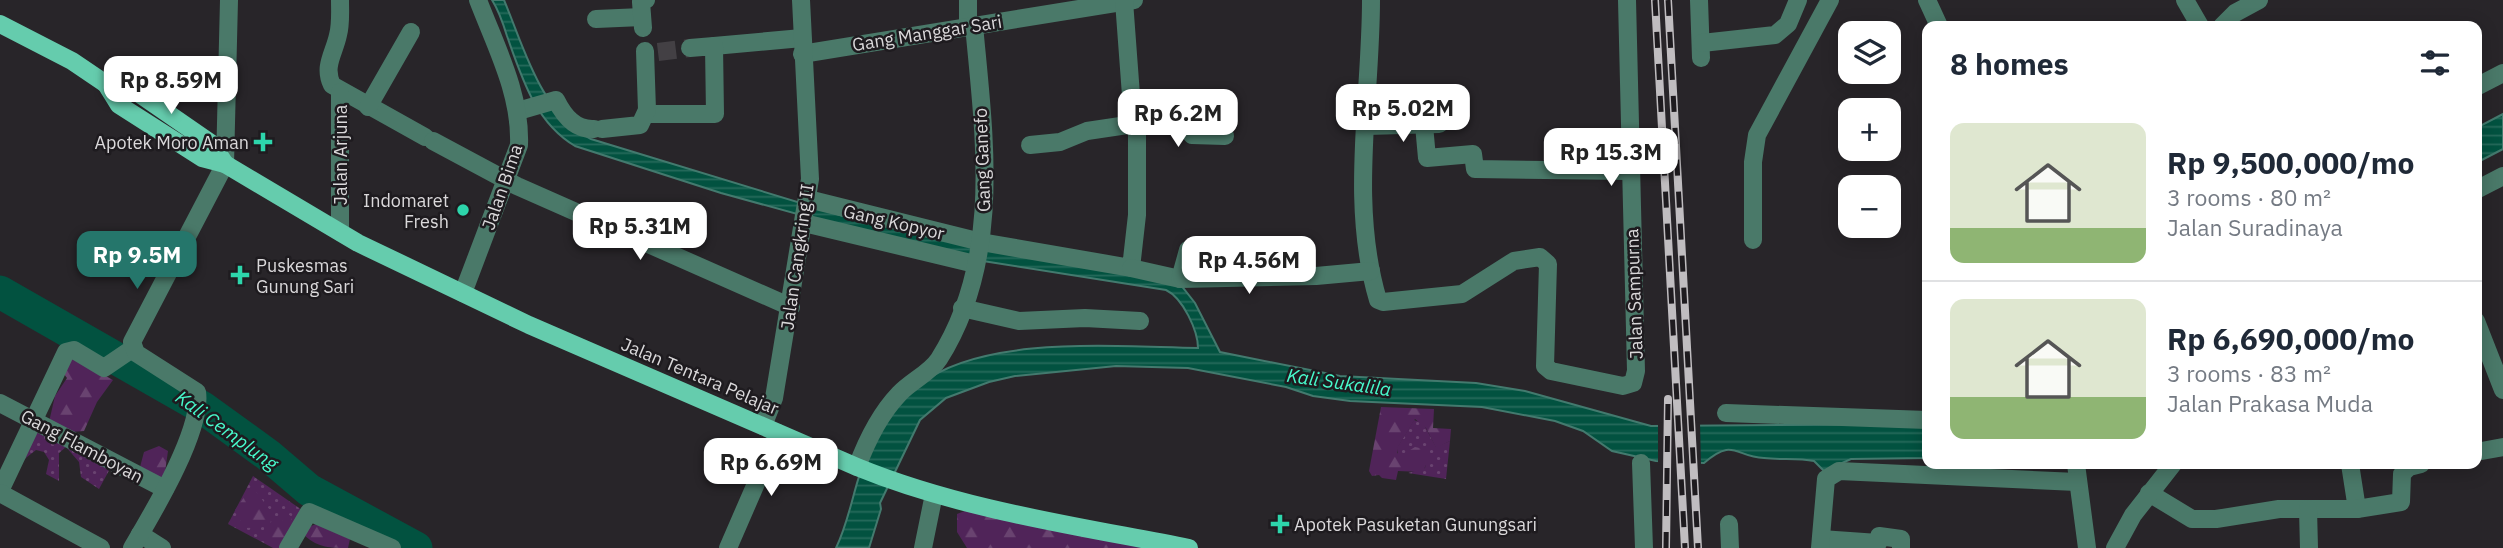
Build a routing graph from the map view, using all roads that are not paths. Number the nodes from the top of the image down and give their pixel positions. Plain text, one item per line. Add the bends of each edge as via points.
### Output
1 (229, 0) edge
2 (340, 0) edge
3 (801, 0) edge
4 (968, 0) edge
5 (1134, 0) edge
6 (1371, 0) edge
7 (1628, 0) edge
8 (1699, 0) edge
9 (1798, 0) edge
10 (1830, 0) edge
11 (1927, 0) edge
12 (2185, 0) edge
13 (2259, 0) edge
14 (481, 1) edge
15 (1124, 1) edge
16 (644, 15) edge
17 (596, 19) dead end
18 (1937, 21) edge
19 (2197, 21) edge
20 (2227, 21) edge
21 (0, 24) edge
22 (971, 25) junction
23 (411, 32) dead end
24 (714, 46) junction
25 (802, 46) junction
26 (691, 48) tunnel mouth
27 (649, 52) dead end
28 (2503, 73) edge
29 (2482, 84) edge
30 (340, 92) junction
31 (534, 106) junction
32 (368, 107) junction
33 (646, 114) junction
34 (1134, 123) junction
35 (1366, 126) junction
36 (1225, 136) dead end
37 (1030, 145) dead end
38 (225, 164) junction
39 (1630, 171) junction
40 (2503, 176) edge
41 (507, 180) junction
42 (2482, 187) edge
43 (806, 211) junction
44 (340, 232) junction
45 (1753, 240) dead end
46 (1298, 246) dead end
47 (978, 253) junction
48 (1130, 268) junction
49 (1371, 271) junction
50 (1180, 279) junction
51 (463, 293) junction
52 (791, 307) junction
53 (962, 308) junction
54 (1140, 321) dead end
55 (2482, 347) edge
56 (122, 356) junction
57 (2503, 390) edge
58 (0, 403) edge
59 (1726, 413) dead end
60 (35, 420) junction
61 (1922, 420) edge
62 (770, 430) junction
63 (2503, 447) edge
64 (2482, 451) edge
65 (1641, 463) dead end
66 (858, 468) junction
67 (2169, 469) edge
68 (2351, 469) edge
69 (2409, 469) edge
70 (2076, 471) edge
71 (165, 489) junction
72 (0, 492) edge
73 (2149, 493) junction
74 (934, 494) junction
75 (2308, 509) junction
76 (2357, 509) junction
77 (1729, 524) dead end
78 (136, 541) edge
79 (1821, 543) edge
80 (101, 548) edge
81 (162, 548) edge
82 (288, 548) edge
83 (392, 548) edge
84 (729, 548) edge
85 (923, 548) edge
86 (1189, 548) edge
87 (1644, 548) edge
88 (1730, 548) edge
89 (1901, 548) edge
90 (2087, 548) edge
91 (2115, 548) edge
92 (2309, 548) edge

1 - 38 street
2 - 30 street, Jalan Arjuna via 338,38 327,75
3 - 25 street, Jalan Cangkring II
4 - 22 street, Gang Ganefo
5 - 15 street, Gang Manggar Sari
6 - 35 street
7 - 39 street, Jalan Sampurna
8 - 9 street via 1701,50 1775,35 1787,24
10 - 45 street via 1757,135
11 - 18 street
12 - 19 street
13 - 20 street
14 - 31 street, Jalan Bima
15 - 22 street, Gang Manggar Sari
15 - 34 street
16 - 17 street
21 - 38 main road, Jalan Tentara Pelajar via 106,84 131,88 212,144
22 - 25 street, Gang Manggar Sari
22 - 47 street, Gang Ganefo via 986,173
23 - 32 street
24 - 25 street, Gang Manggar Sari
24 - 26 street, Gang Manggar Sari
24 - 33 street via 714,115
25 - 43 street, Jalan Cangkring II via 810,179
27 - 33 street
28 - 29 street
30 - 32 street
30 - 44 street, Jalan Arjuna
31 - 33 street via 556,100 568,119 580,127 598,129 638,127
31 - 41 street, Jalan Bima
32 - 41 street
34 - 36 street via 1184,124 1192,135
34 - 37 street
34 - 48 street via 1137,215
35 - 39 street via 1432,125 1427,158 1473,155 1475,169
35 - 49 street via 1362,169
38 - 44 main road, Jalan Tentara Pelajar
38 - 56 street
39 - 49 street, Jalan Sampurna via 1633,383 1623,386 1546,368 1548,264 1540,257 1514,261 1462,294 1379,301
40 - 42 street
41 - 51 street, Jalan Bima
41 - 52 street
43 - 47 street, Gang Kopyor
43 - 52 street, Jalan Cangkring II
44 - 51 main road, Jalan Tentara Pelajar
46 - 50 street via 1186,250
47 - 48 street, Gang Kopyor
47 - 53 street, Gang Ganefo
48 - 50 street, Gang Kopyor
49 - 50 street, Gang Kopyor
51 - 62 main road, Jalan Tentara Pelajar
52 - 62 street, Jalan Cangkring II
53 - 54 street via 1019,321
53 - 66 street, Gang Ganefo via 938,360 884,412
55 - 57 street
56 - 60 street via 101,368 69,350
56 - 71 street via 197,392 195,418
58 - 60 street, Gang Flamboyan
59 - 61 street
60 - 71 street, Gang Flamboyan
60 - 72 street
62 - 66 main road, Jalan Tentara Pelajar
62 - 84 street, Jalan Cangkring II
63 - 64 street
65 - 87 street
66 - 74 main road, Jalan Tentara Pelajar
67 - 73 street
68 - 76 street
69 - 76 street via 2401,478 2401,502
70 - 79 street via 1839,471 1826,479
70 - 90 street
71 - 78 street
72 - 80 street
73 - 75 street via 2192,519
73 - 91 street
74 - 85 street
74 - 86 main road, Jalan Tentara Pelajar
75 - 76 street
75 - 92 street
77 - 88 street
78 - 81 street
79 - 89 street via 1878,542 1880,536 1901,540
82 - 83 street via 309,512

